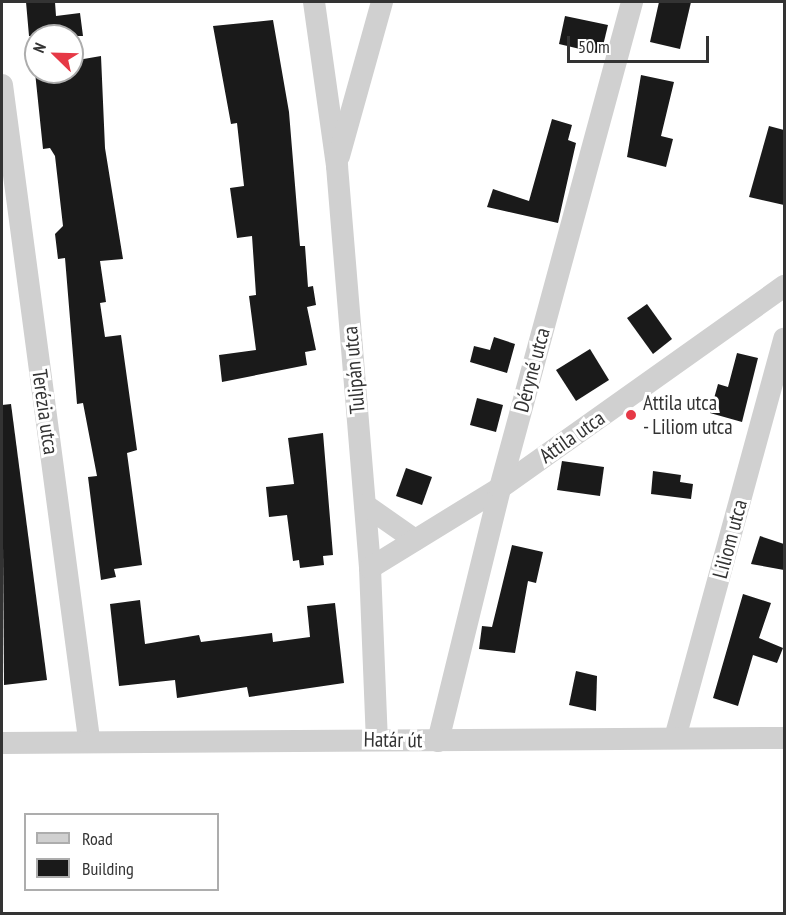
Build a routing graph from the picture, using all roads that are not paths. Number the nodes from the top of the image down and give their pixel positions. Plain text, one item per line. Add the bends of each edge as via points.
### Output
1 (314, 2) edge
2 (382, 2) edge
3 (632, 2) edge
4 (2, 85) edge
5 (337, 166) junction
6 (784, 286) edge
7 (784, 339) edge
8 (500, 488) junction
9 (365, 505) junction
10 (415, 540) junction
11 (370, 568) junction
12 (675, 738) junction
13 (784, 738) edge
14 (89, 739) junction
15 (377, 740) junction
16 (438, 741) junction
17 (2, 742) edge

1 - 5 street, Tulipán utca
2 - 5 street
3 - 8 street, Déryné utca
4 - 14 street, Terézia utca
5 - 9 street, Tulipán utca
6 - 8 street, Attila utca
7 - 12 street, Liliom utca
8 - 10 street, Attila utca
8 - 16 street, Déryné utca
9 - 10 street
9 - 11 street, Tulipán utca
10 - 11 street, Attila utca
11 - 15 street, Tulipán utca
12 - 13 street, Határ út
12 - 16 street, Határ út
14 - 15 street, Határ út
14 - 17 street, Határ út
15 - 16 street, Határ út

